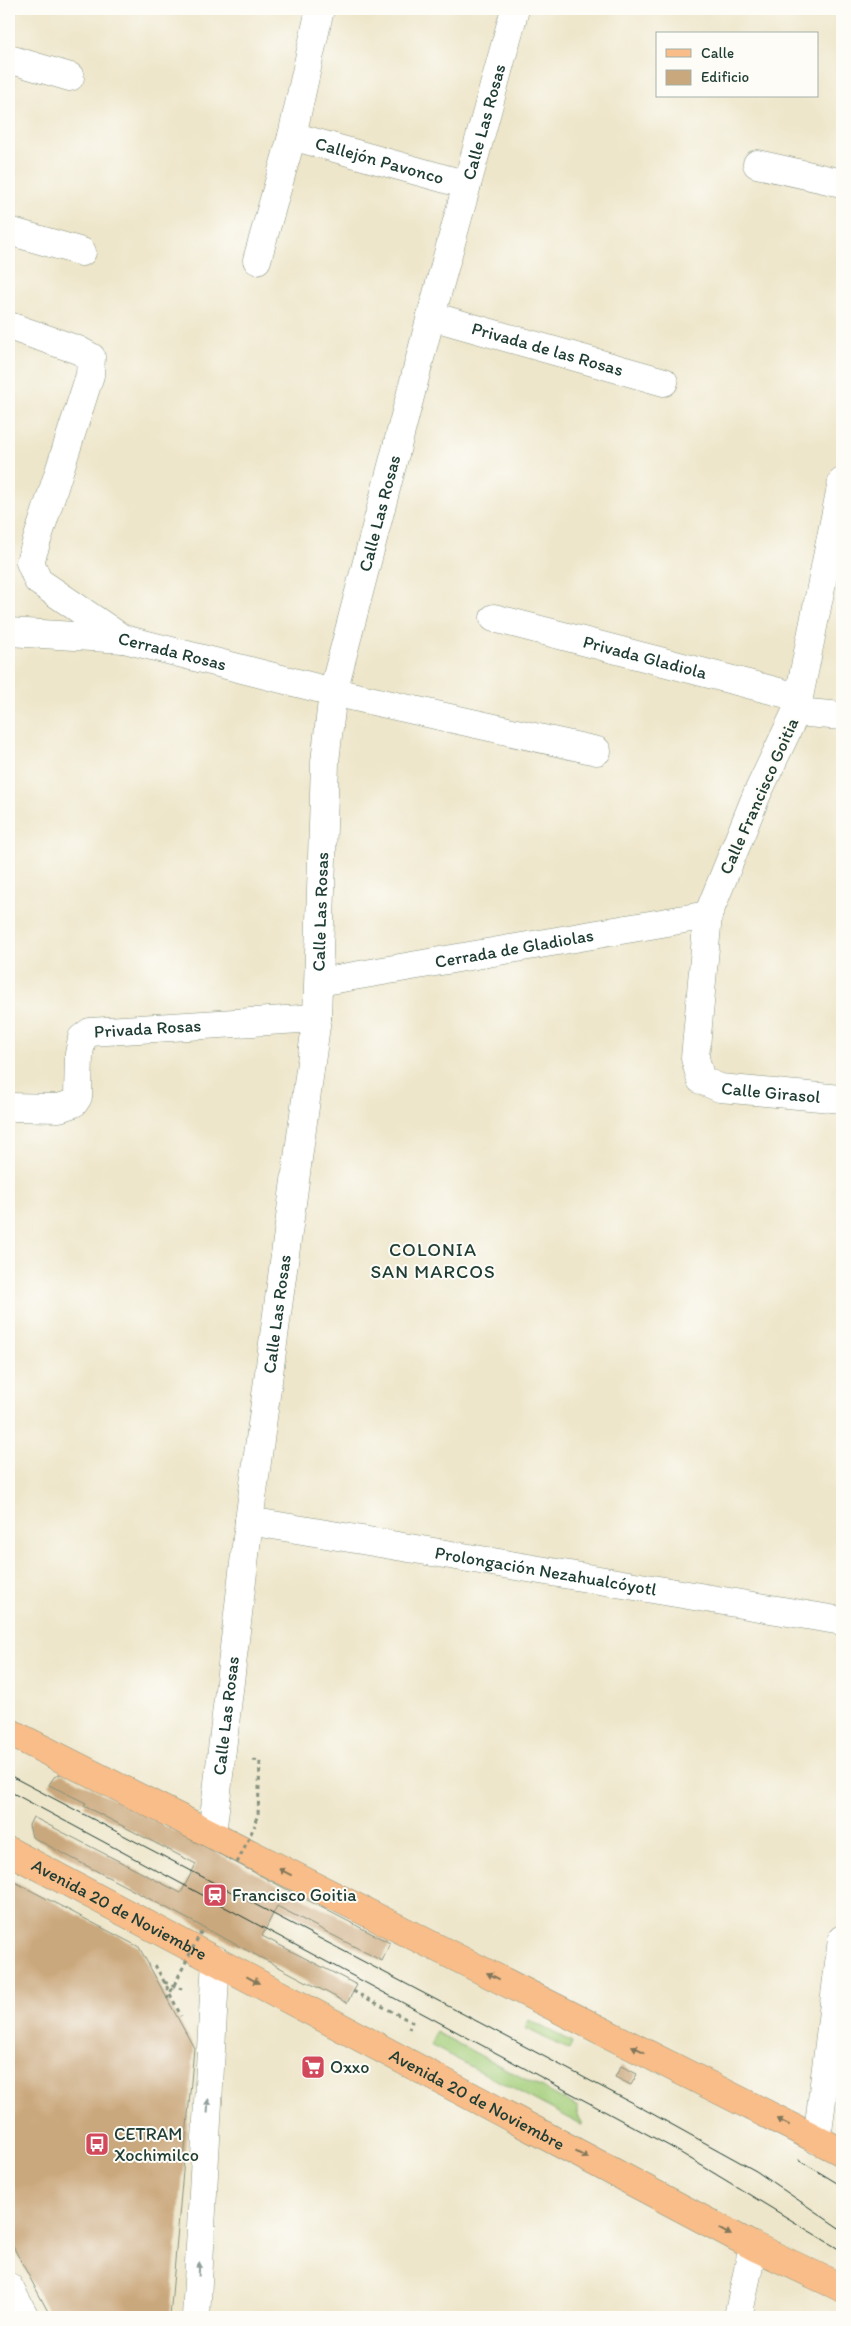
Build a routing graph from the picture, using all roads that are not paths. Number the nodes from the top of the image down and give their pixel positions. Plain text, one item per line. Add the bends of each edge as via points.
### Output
1 (320, 9) edge
2 (515, 9) edge
3 (9, 59) edge
4 (70, 77) dead end
5 (292, 136) junction
6 (757, 164) dead end
7 (842, 183) edge
8 (466, 185) junction
9 (9, 231) edge
10 (82, 252) dead end
11 (257, 260) dead end
12 (432, 316) junction
13 (9, 326) edge
14 (664, 382) dead end
15 (842, 482) edge
16 (494, 618) dead end
17 (9, 632) edge
18 (124, 640) junction
19 (333, 692) junction
20 (797, 704) junction
21 (842, 716) edge
22 (597, 751) dead end
23 (708, 915) junction
24 (319, 982) junction
25 (317, 1018) junction
26 (701, 1080) joint
27 (842, 1099) edge
28 (9, 1107) edge
29 (249, 1521) junction
30 (842, 1621) edge
31 (9, 1732) edge
32 (212, 1834) junction
33 (9, 1852) edge
34 (842, 1939) edge
35 (216, 1960) junction
36 (817, 2140) junction
37 (842, 2152) edge
38 (754, 2246) junction
39 (9, 2287) edge
40 (842, 2288) edge
41 (25, 2317) edge
42 (196, 2317) edge
43 (738, 2317) edge

1 - 5 street
2 - 8 street, Calle Las Rosas
3 - 4 street
5 - 8 street, Callejón Pavonco
5 - 11 street
6 - 7 street
8 - 12 street, Calle Las Rosas
9 - 10 street
12 - 14 street, Privada de las Rosas
12 - 19 street, Calle Las Rosas
13 - 18 street via 78,350 91,358 90,375 30,562 38,581
15 - 20 street, Calle Francisco Goitia
16 - 20 street, Privada Gladiola
17 - 18 street, Cerrada Rosas
18 - 19 street, Cerrada Rosas
19 - 22 street, Cerrada Rosas
19 - 24 street, Calle Las Rosas via 325,762
20 - 21 street, Privada Gladiola
20 - 23 street, Calle Francisco Goitia
23 - 24 street, Cerrada de Gladiolas
23 - 26 street, Calle Francisco Goitia via 695,1058
24 - 25 street, Calle Las Rosas
25 - 28 street, Privada Rosas via 90,1032 82,1038 78,1097 74,1103 59,1108
25 - 29 street, Calle Las Rosas
26 - 27 street, Calle Girasol via 720,1088
29 - 30 street, Prolongación Nezahualcóyotl
29 - 32 street, Calle Las Rosas
31 - 32 main road
36 -> 32 main road
33 - 35 main road, Avenida 20 de Noviembre
34 - 36 street
35 -> 38 main road, Avenida 20 de Noviembre
42 -> 35 street
36 - 37 main road
38 - 40 main road, Avenida 20 de Noviembre
38 - 43 street
39 - 41 street

